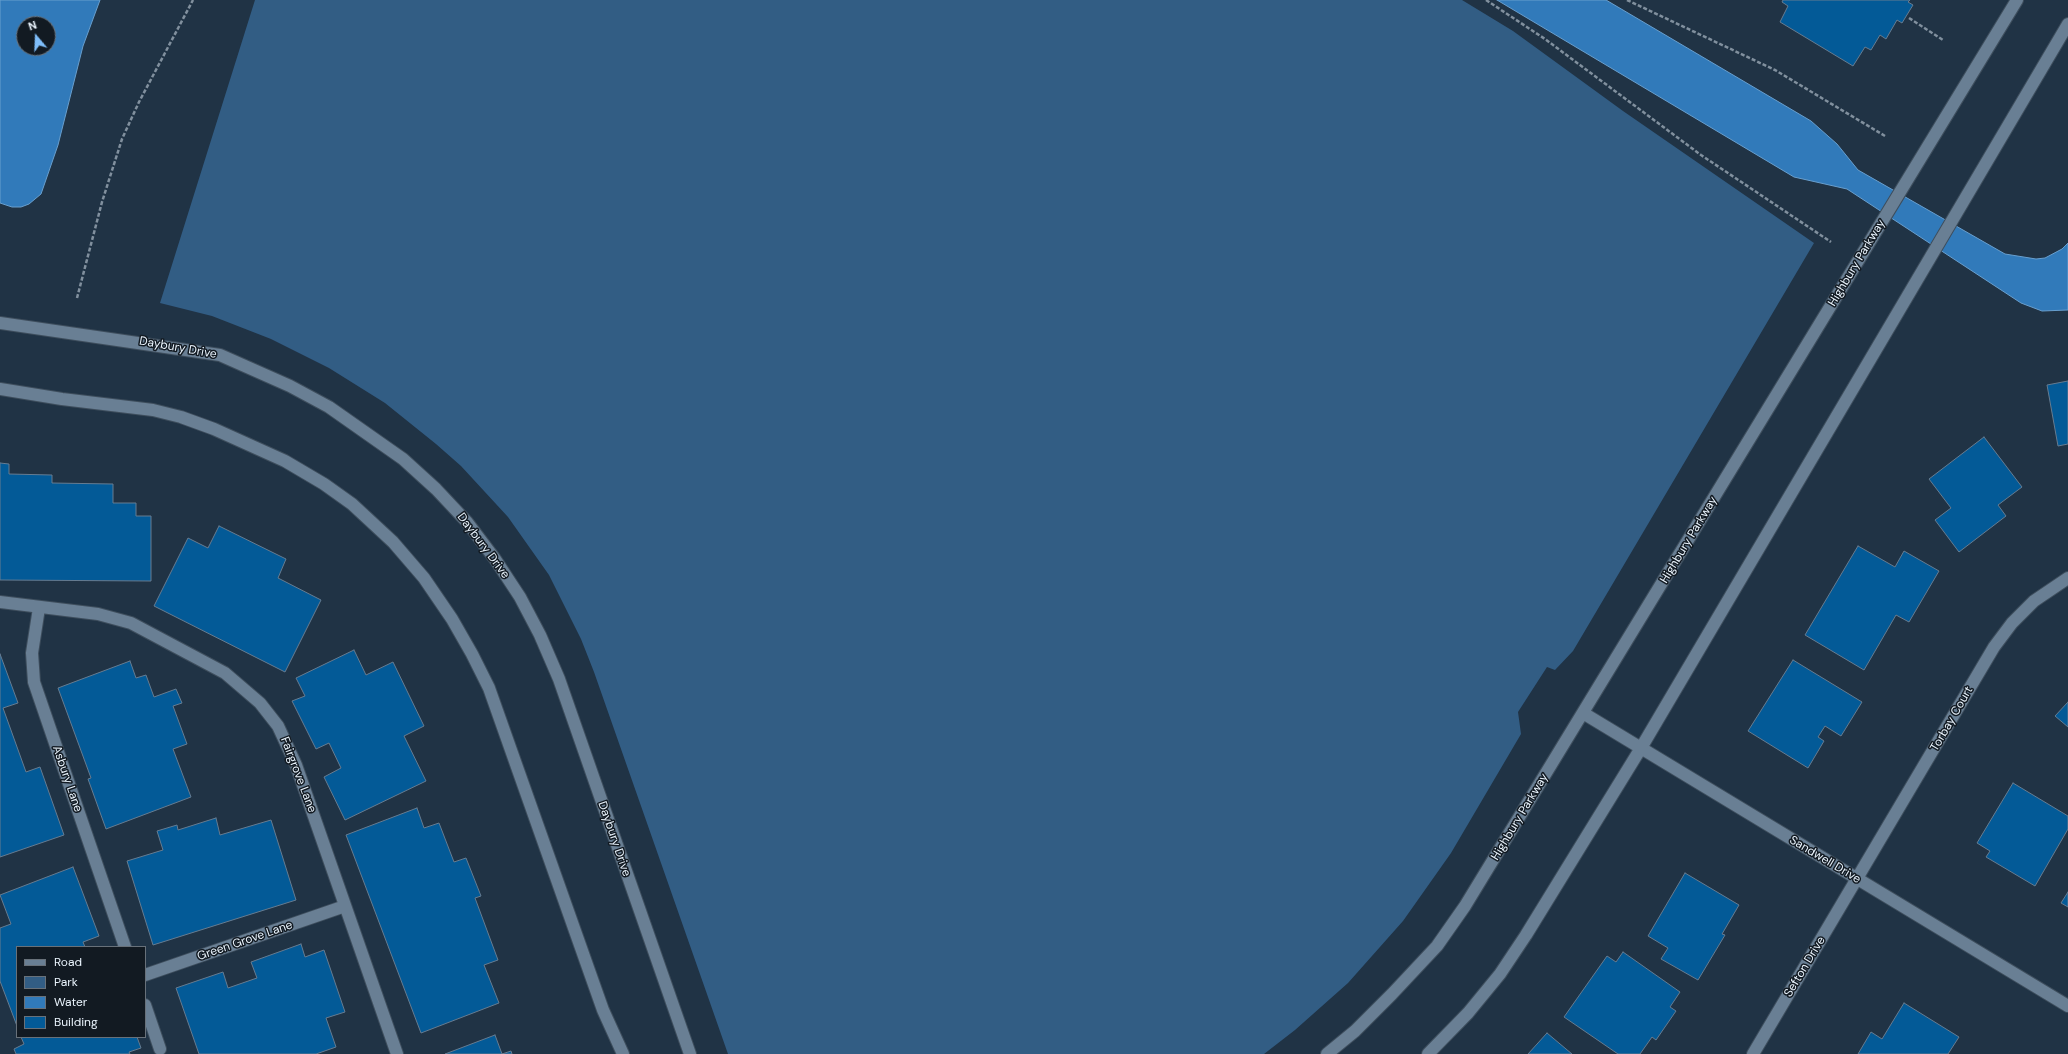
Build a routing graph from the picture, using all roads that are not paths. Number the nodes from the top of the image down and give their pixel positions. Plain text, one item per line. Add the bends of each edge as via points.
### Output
1 (2017, 0) edge
2 (2068, 24) edge
3 (0, 323) edge
4 (0, 389) edge
5 (2068, 578) edge
6 (0, 602) edge
7 (39, 608) junction
8 (1583, 713) junction
9 (1641, 748) junction
10 (1856, 879) junction
11 (345, 906) junction
12 (125, 946) edge
13 (146, 975) edge
14 (2068, 1006) edge
15 (146, 1008) edge
16 (160, 1048) dead end
17 (397, 1054) edge
18 (623, 1054) edge
19 (690, 1054) edge
20 (1327, 1054) edge
21 (1428, 1054) edge
22 (1753, 1054) edge

1 - 8 street, Highbury Parkway
2 - 9 street
3 - 19 street, Daybury Drive via 220,355 290,386 329,407 403,459 436,489 467,522 495,559 520,597 540,635 559,679
4 - 18 street via 62,400 152,410 214,429 285,461 324,484 352,504 393,542 424,578 452,619 489,688 603,1010
5 - 10 street, Torbay Court via 2034,601 2012,623 1994,647
6 - 7 street, Fairgrove Lane
7 - 11 street, Fairgrove Lane via 105,616 131,623 206,662 248,691 269,713 287,742
7 - 12 street, Asbury Lane via 32,653 34,682
8 - 9 street, Sandwell Drive
8 - 20 street, Highbury Parkway via 1465,906 1437,946 1355,1031
9 - 10 street, Sandwell Drive
9 - 21 street via 1500,974 1468,1013
10 - 14 street, Sandwell Drive
10 - 22 street, Sefton Drive
11 - 13 street, Green Grove Lane
11 - 17 street, Fairgrove Lane
15 - 16 street

